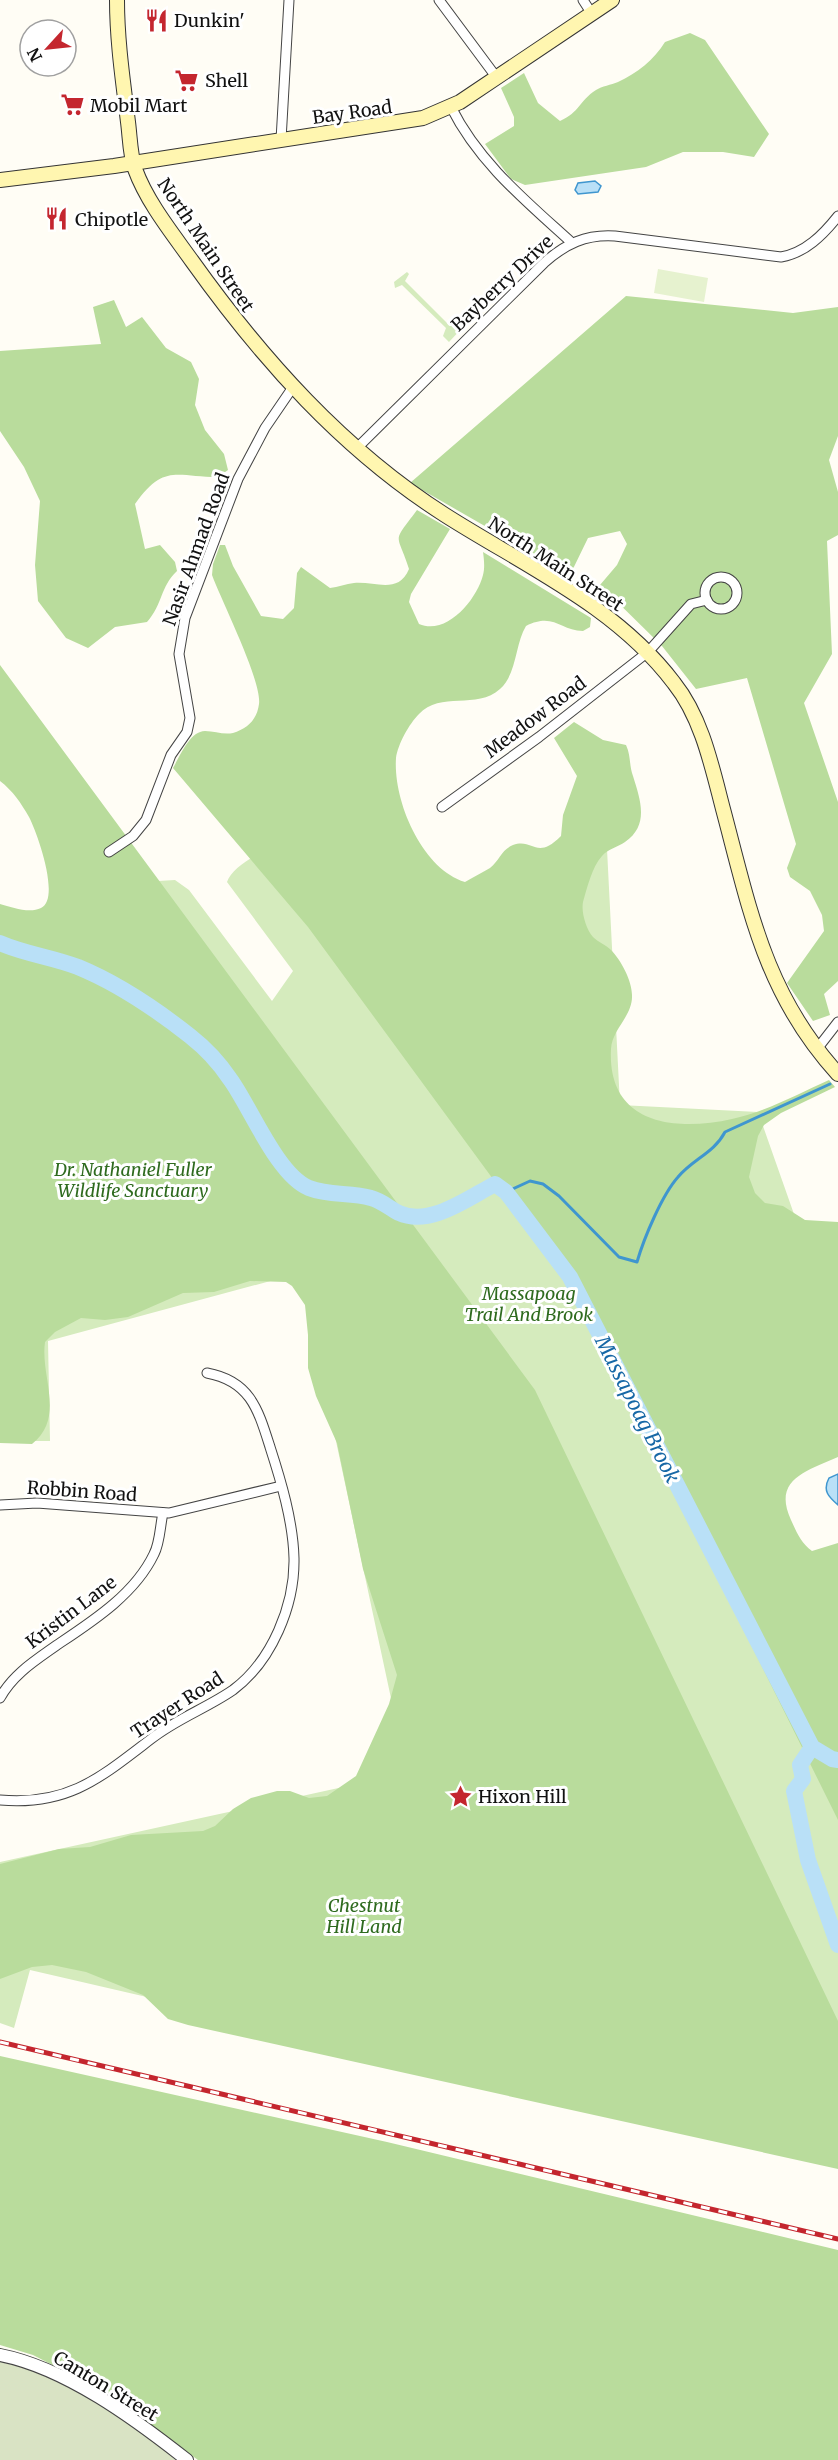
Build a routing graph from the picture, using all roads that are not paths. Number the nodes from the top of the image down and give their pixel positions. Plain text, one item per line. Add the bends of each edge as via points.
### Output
1 (117, 0) edge
2 (289, 0) edge
3 (439, 0) edge
4 (583, 0) edge
5 (612, 0) edge
6 (592, 14) junction
7 (497, 78) junction
8 (451, 107) junction
9 (281, 140) junction
10 (134, 163) junction
11 (0, 180) edge
12 (838, 216) edge
13 (572, 243) junction
14 (293, 387) junction
15 (357, 448) junction
16 (707, 600) dead end
17 (648, 652) junction
18 (442, 807) dead end
19 (109, 852) dead end
20 (838, 1022) edge
21 (817, 1049) junction
22 (838, 1074) edge
23 (207, 1373) dead end
24 (281, 1486) junction
25 (0, 1505) edge
26 (163, 1513) junction
27 (0, 1698) edge
28 (0, 1800) edge
29 (0, 2355) edge
30 (187, 2460) edge

1 - 10 main road, North Main Street
2 - 9 street
3 - 7 street
4 - 6 street
5 - 6 main road, Bay Road
6 - 7 main road, Bay Road
7 - 8 main road, Bay Road
8 - 9 main road, Bay Road via 403,123
8 - 13 street via 492,169
9 - 10 main road, Bay Road
10 - 11 main road, Bay Road
10 - 14 main road, North Main Street via 144,187 178,241 243,331
12 - 13 street, Bayberry Drive via 809,245 781,257 615,236 589,237
13 - 15 street, Bayberry Drive via 538,268
14 - 15 main road, North Main Street
14 - 19 street, Nasir Ahmad Road via 238,479 185,618 179,654 190,718 187,732 171,755 144,823
15 - 17 main road, North Main Street via 445,515 576,594
16 - 17 street, Meadow Road via 691,604
17 - 18 street, Meadow Road
17 - 21 main road, North Main Street via 688,705 711,763 769,970
20 - 21 street
21 - 22 main road, North Main Street
23 - 24 street, Trayer Road via 236,1383 250,1397 261,1417
24 - 26 street, Robbin Road via 185,1512
24 - 28 street, Trayer Road via 292,1534 292,1581 284,1615 262,1660 232,1690 178,1720 99,1779 54,1798
25 - 26 street, Robbin Road via 37,1503
26 - 27 street, Kristin Lane via 155,1553 135,1583 94,1619 15,1676
29 - 30 street, Canton Street via 36,2366 89,2393

